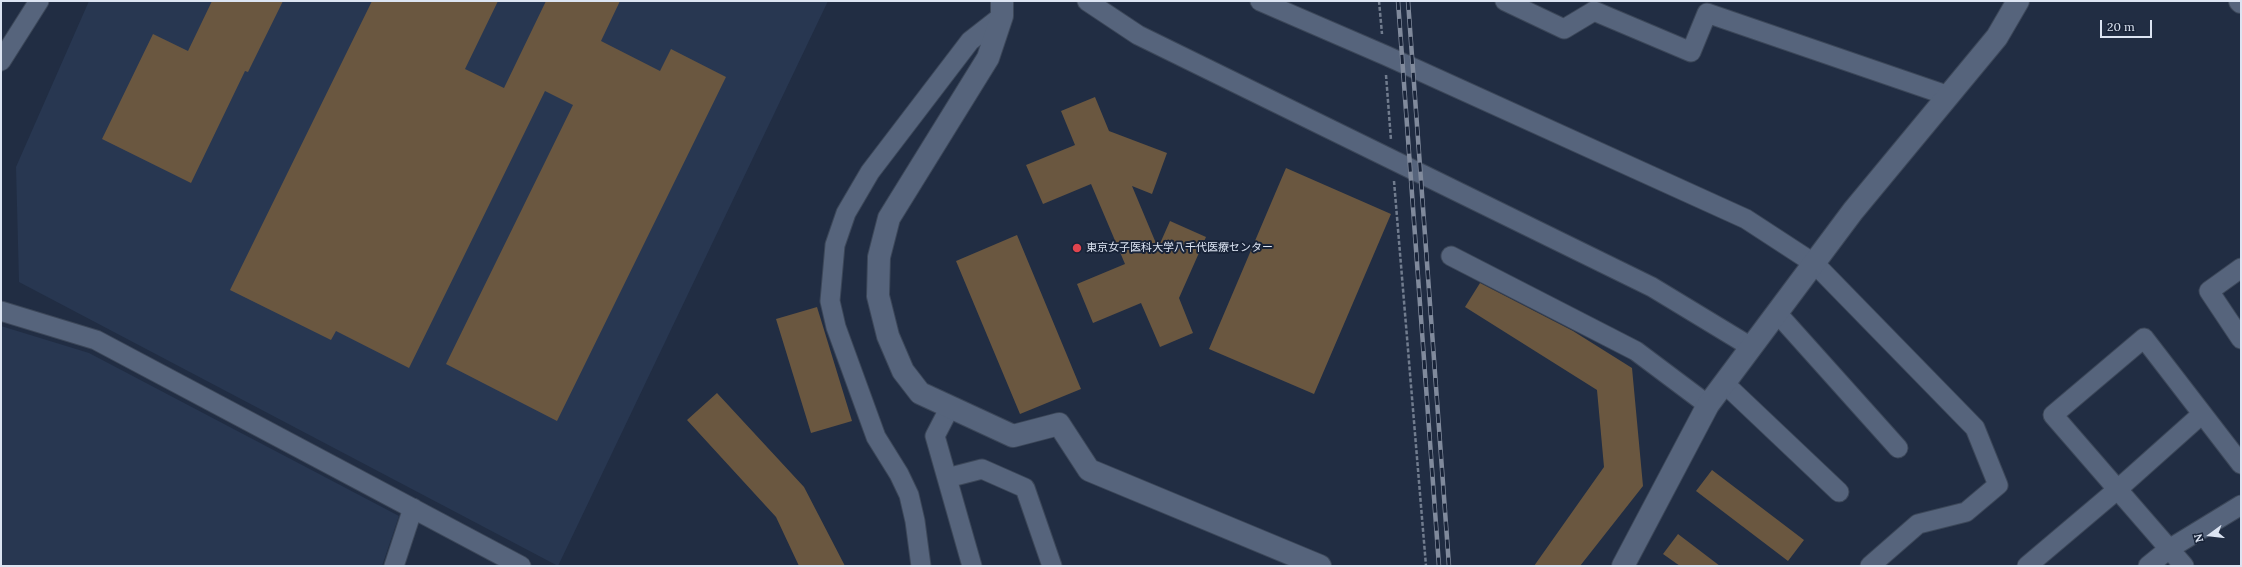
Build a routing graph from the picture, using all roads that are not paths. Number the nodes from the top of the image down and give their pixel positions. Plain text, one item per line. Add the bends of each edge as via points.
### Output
1 (39, 1) edge
2 (1087, 1) edge
3 (1260, 1) edge
4 (1505, 1) edge
5 (2018, 1) edge
6 (1002, 8) edge
7 (1, 61) edge
8 (1949, 96) junction
9 (1452, 256) dead end
10 (1815, 264) junction
11 (2241, 268) edge
12 (1, 311) edge
13 (1777, 313) junction
14 (2241, 339) edge
15 (1751, 347) junction
16 (1724, 383) junction
17 (1708, 405) junction
18 (950, 407) junction
19 (2202, 414) junction
20 (1898, 448) dead end
21 (2241, 464) edge
22 (947, 478) junction
23 (2118, 489) junction
24 (1839, 492) dead end
25 (2241, 506) edge
26 (413, 508) junction
27 (2169, 549) junction
28 (394, 566) edge
29 (520, 566) edge
30 (921, 566) edge
31 (972, 566) edge
32 (1052, 566) edge
33 (1320, 566) edge
34 (1623, 566) edge
35 (1870, 566) edge
36 (2027, 566) edge
37 (2148, 566) edge
38 (2184, 566) edge

1 - 7 street
2 - 15 street via 1138,35 1652,287
3 - 10 street via 1384,54 1746,219
4 - 8 street via 1564,28 1594,11 1691,52 1707,13
5 - 8 street via 1997,37
6 - 18 street via 988,58 889,218 879,257 878,296 888,336 903,371 920,393
6 - 30 street via 970,41 870,172 846,213 835,245 830,301 836,327 876,437 909,495
8 - 10 street via 1853,211
9 - 17 street via 1636,351
10 - 13 street
10 - 35 street via 1975,428 1998,484 1966,512 1918,524
11 - 14 street via 2209,291
12 - 26 street via 96,340
13 - 15 street
13 - 20 street
15 - 16 street
16 - 17 street
16 - 24 street
17 - 34 street
18 - 22 street via 935,436
18 - 33 street via 1013,436 1059,424 1089,470
19 - 21 street
19 - 23 street
19 - 23 street via 2144,338 2053,415
22 - 31 street
22 - 32 street via 982,469 1026,488
23 - 27 street
23 - 36 street
25 - 27 street
26 - 28 street
26 - 29 street
27 - 37 street
27 - 38 street

